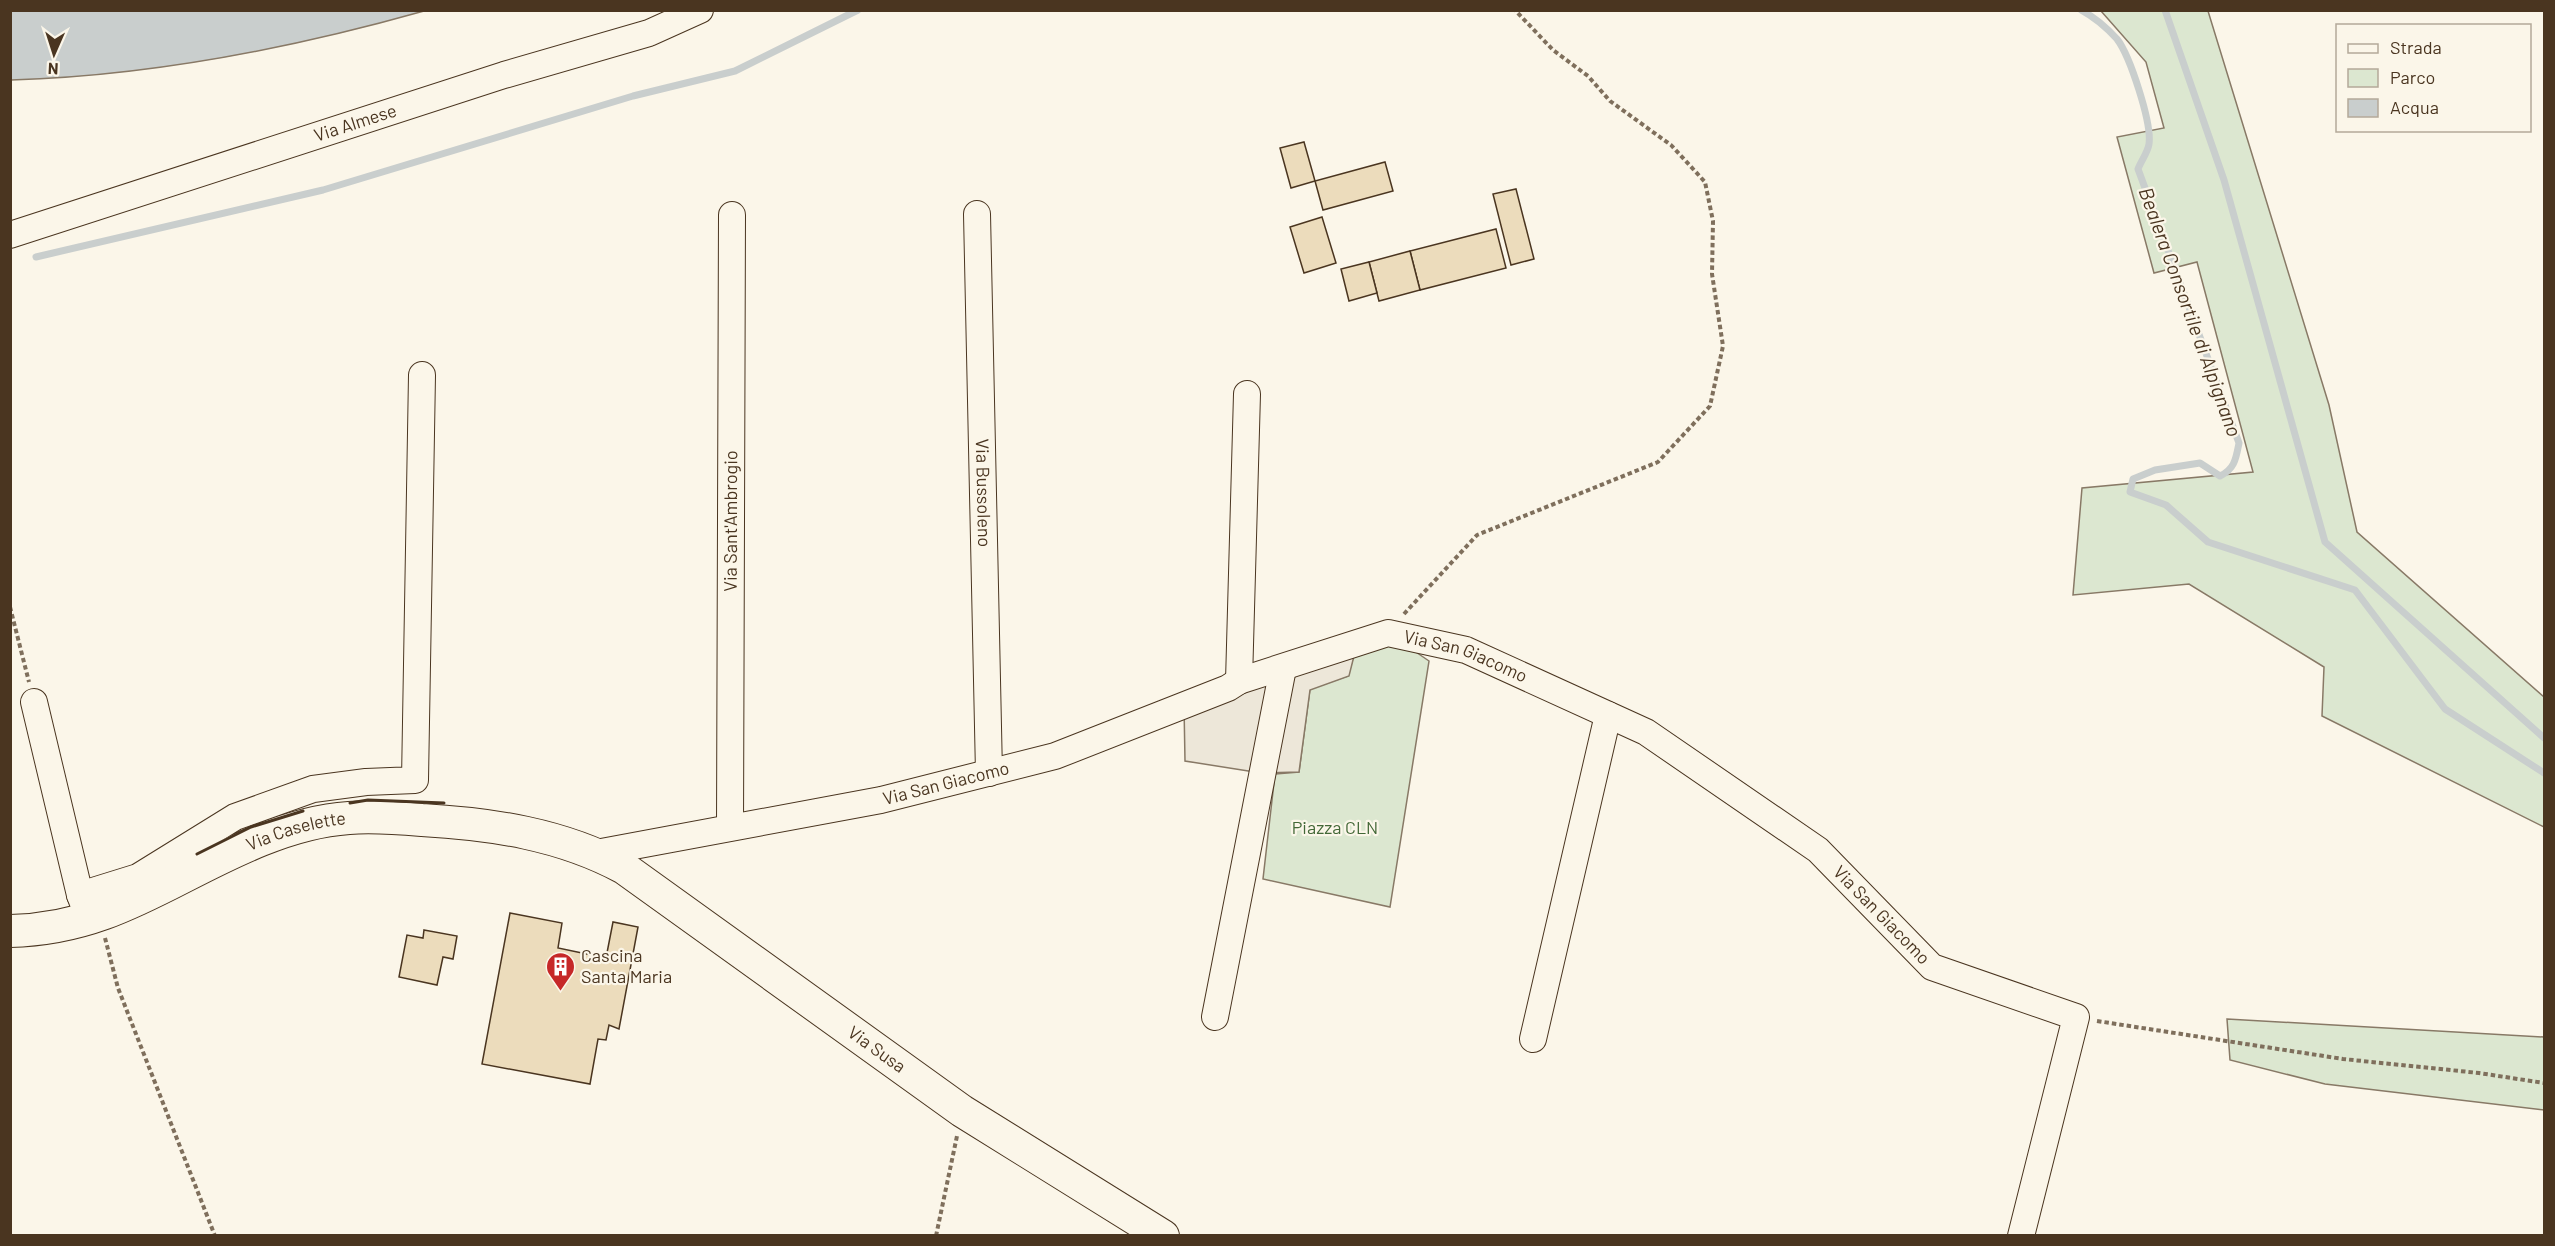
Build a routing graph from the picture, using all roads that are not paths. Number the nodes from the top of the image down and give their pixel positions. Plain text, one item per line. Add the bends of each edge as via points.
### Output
1 (700, 10) edge
2 (977, 214) dead end
3 (732, 215) dead end
4 (10, 235) edge
5 (422, 375) dead end
6 (1246, 394) dead end
7 (1283, 668) junction
8 (1239, 681) junction
9 (34, 702) road end
10 (1608, 715) junction
11 (989, 773) junction
12 (730, 827) junction
13 (596, 853) junction
14 (85, 908) junction
15 (10, 932) edge
16 (1215, 1017) dead end
17 (1533, 1039) dead end
18 (1163, 1236) edge
19 (2021, 1236) edge

1 - 4 street, Via Almese via 649,33 504,75
2 - 11 street, Via Bussoleno
3 - 12 street, Via Sant'Ambrogio
5 - 14 street via 415,780 313,789 235,817
6 - 8 street
7 - 8 street, Via San Giacomo
7 - 10 street, Via San Giacomo via 1388,633 1466,650
7 - 16 street
8 - 11 street, Via San Giacomo via 1055,756
9 - 14 street
10 - 17 street
10 - 19 street, Via San Giacomo via 1646,732 1818,850 1932,967 2076,1017
11 - 12 street, Via San Giacomo via 881,800
12 - 13 street, Via San Giacomo
13 - 14 main road, Via Caselette via 530,833 489,826 348,818 260,840 126,906
13 - 18 main road, Via Susa via 664,895 962,1111
14 - 15 main road, Via Caselette via 61,927

